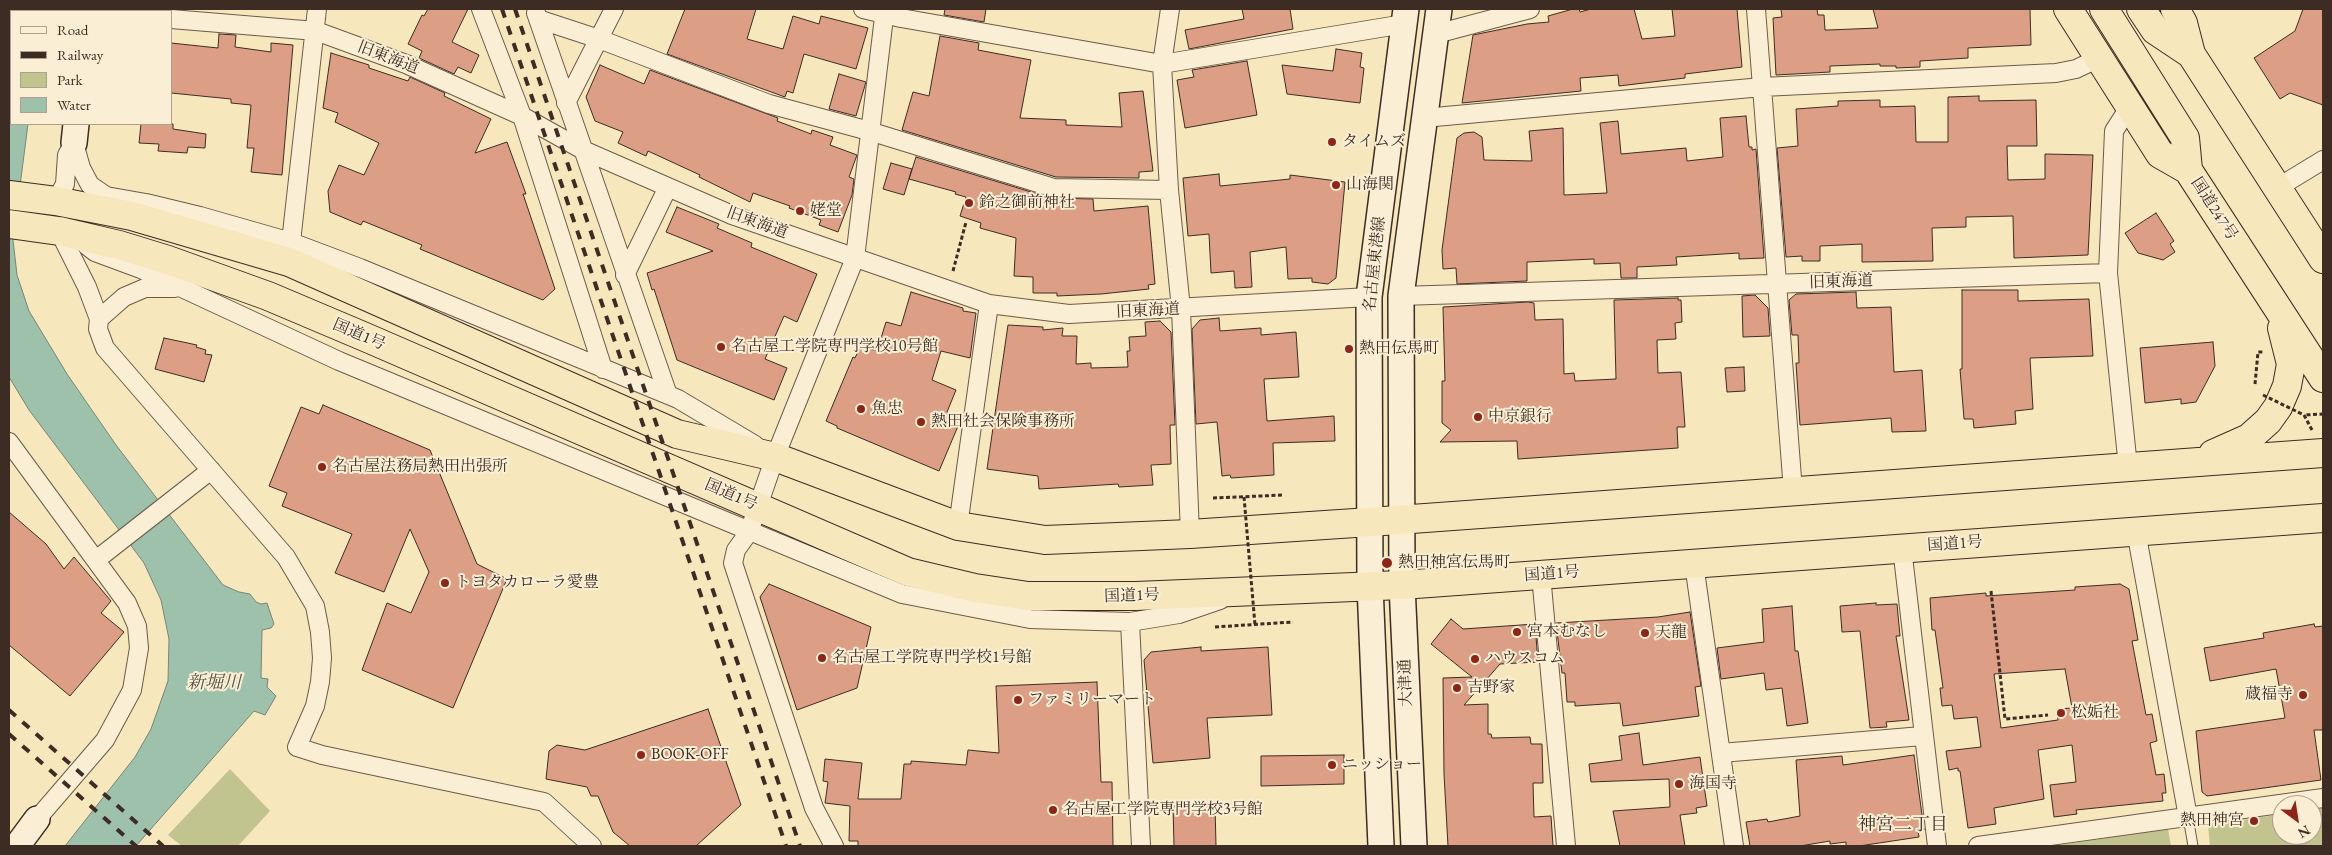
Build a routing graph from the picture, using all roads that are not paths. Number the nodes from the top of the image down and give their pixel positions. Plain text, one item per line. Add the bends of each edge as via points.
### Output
1 (36, 9) edge
2 (317, 9) edge
3 (481, 9) edge
4 (614, 9) edge
5 (864, 9) edge
6 (1170, 9) edge
7 (1439, 9) edge
8 (1530, 9) edge
9 (1756, 9) edge
10 (2068, 9) edge
11 (2104, 9) edge
12 (2141, 9) edge
13 (2175, 9) edge
14 (53, 10) edge
15 (884, 12) edge
16 (537, 14) edge
17 (1405, 17) edge
18 (172, 19) edge
19 (316, 31) junction
20 (1436, 34) junction
21 (599, 39) junction
22 (2190, 54) junction
23 (2099, 58) junction
24 (1162, 64) junction
25 (1762, 87) junction
26 (566, 103) junction
27 (2130, 106) junction
28 (522, 116) junction
29 (1424, 118) junction
30 (869, 131) junction
31 (75, 133) edge
32 (583, 150) junction
33 (2323, 160) edge
34 (2188, 170) junction
35 (668, 187) junction
36 (2277, 188) junction
37 (1168, 190) junction
38 (9, 195) edge
39 (47, 200) junction
40 (146, 203) junction
41 (99, 210) junction
42 (9, 224) edge
43 (56, 231) junction
44 (291, 242) junction
45 (855, 258) junction
46 (2323, 260) edge
47 (2108, 273) junction
48 (625, 275) junction
49 (1777, 284) junction
50 (178, 288) junction
51 (1401, 296) junction
52 (2270, 296) junction
53 (1369, 297) junction
54 (989, 304) junction
55 (1181, 309) junction
56 (99, 319) junction
57 (603, 369) junction
58 (2323, 378) edge
59 (668, 395) junction
60 (9, 442) edge
61 (2318, 442) edge
62 (775, 457) junction
63 (2185, 463) junction
64 (2128, 467) junction
65 (211, 470) junction
66 (1793, 491) junction
67 (758, 506) junction
68 (2323, 518) edge
69 (1403, 519) junction
70 (1370, 522) junction
71 (958, 526) junction
72 (2136, 531) junction
73 (749, 532) junction
74 (1190, 534) junction
75 (1902, 548) junction
76 (102, 556) junction
77 (1694, 564) junction
78 (1541, 575) junction
79 (1402, 585) junction
80 (1370, 586) junction
81 (1249, 590) junction
82 (1130, 622) junction
83 (1922, 736) junction
84 (1721, 752) junction
85 (2323, 798) edge
86 (2188, 816) junction
87 (37, 819) joint
88 (17, 846) edge
89 (592, 846) edge
90 (834, 846) edge
91 (1140, 846) edge
92 (1381, 846) edge
93 (1414, 846) edge
94 (1566, 846) edge
95 (1734, 846) edge
96 (1937, 846) edge
97 (1978, 846) edge
98 (2193, 846) edge

1 - 14 street
2 - 19 street
3 - 28 street
4 - 21 street
5 - 15 street
6 - 24 street
7 - 20 main road, 名古屋東港線
8 - 20 street
9 - 25 street
10 - 23 highway
11 - 34 highway, 国道247号 via 2185,138
12 - 22 highway via 2155,30
13 - 22 highway via 2183,23
15 - 24 street
15 - 30 street
16 - 21 street
16 - 26 street
17 - 24 street
17 - 53 main road, 名古屋東港線
18 - 19 street, 旧東海道
19 - 28 street, 旧東海道 via 406,64
19 - 44 street
20 - 29 main road, 名古屋東港線
21 - 26 street
21 - 30 street via 769,104
22 - 36 highway
23 - 25 street via 2076,69 2056,73
23 - 27 highway
24 - 37 street
25 - 29 street
25 - 49 street
26 - 32 street
27 - 34 highway via 2160,154
27 - 47 street via 2114,131
28 - 32 street, 旧東海道
28 - 57 street
29 - 51 main road, 名古屋東港線
30 - 37 street via 1054,188
30 - 45 street
31 - 39 street via 67,155 65,184
31 - 40 street via 81,168 90,185 106,196
32 - 35 street, 旧東海道
32 - 48 street
33 - 36 street
34 - 52 highway, 国道247号
35 - 45 street, 旧東海道 via 732,215
35 - 48 street
36 - 46 highway
37 - 55 street
38 - 39 highway
39 - 41 highway
40 - 41 street
40 - 44 street
41 - 62 highway via 132,216 289,262 677,434
42 - 43 highway, 国道1号
43 - 50 street via 95,252 141,269
43 - 56 street via 76,261
43 - 67 highway, 国道1号 via 168,260 268,296
44 - 57 street
45 - 54 street, 旧東海道
45 - 62 street
47 - 49 street, 旧東海道
47 - 64 street
48 - 59 street
49 - 51 street, 旧東海道
49 - 66 street
50 - 56 street via 145,288 124,297
50 - 73 street via 339,361
51 - 69 main road, 名古屋東港線
52 - 58 highway, 国道247号
52 - 63 highway via 2291,364 2287,386 2278,407 2249,438 2231,448
53 - 55 street, 旧東海道
53 - 70 main road, 名古屋東港線
54 - 55 street, 旧東海道 via 1069,314
54 - 71 street
55 - 74 street
56 - 65 street via 98,329 105,348
57 - 59 street
59 - 62 street
60 - 76 street
61 - 63 highway
62 - 67 street
62 - 71 highway
63 - 64 highway
64 - 66 highway
65 - 76 street
65 - 89 street via 286,557 314,606 320,632 320,682 315,706 297,747 322,756 544,802
66 - 69 highway
67 - 73 street
67 - 81 highway, 国道1号 via 908,572 975,588 1028,596 1136,596
68 - 72 highway, 国道1号
69 - 70 highway
69 - 79 main road, 大津通
70 - 74 highway
70 - 80 main road, 大津通
71 - 74 highway via 1045,540
72 - 75 highway, 国道1号
72 - 86 street
73 - 82 street via 902,594 1030,619
73 - 90 street via 736,550 733,562 814,808
75 - 77 highway, 国道1号
75 - 83 street
76 - 87 street via 137,626 139,648 132,690 105,740
77 - 78 highway, 国道1号
77 - 84 street
78 - 79 highway, 国道1号
78 - 94 street
79 - 80 highway, 国道1号
79 - 93 main road, 大津通
80 - 81 highway, 国道1号
80 - 92 main road, 大津通
81 - 82 street via 1178,614
82 - 91 street
83 - 84 street
83 - 96 street
84 - 95 street
85 - 86 street
86 - 97 street
86 - 98 lane
87 - 88 main road

